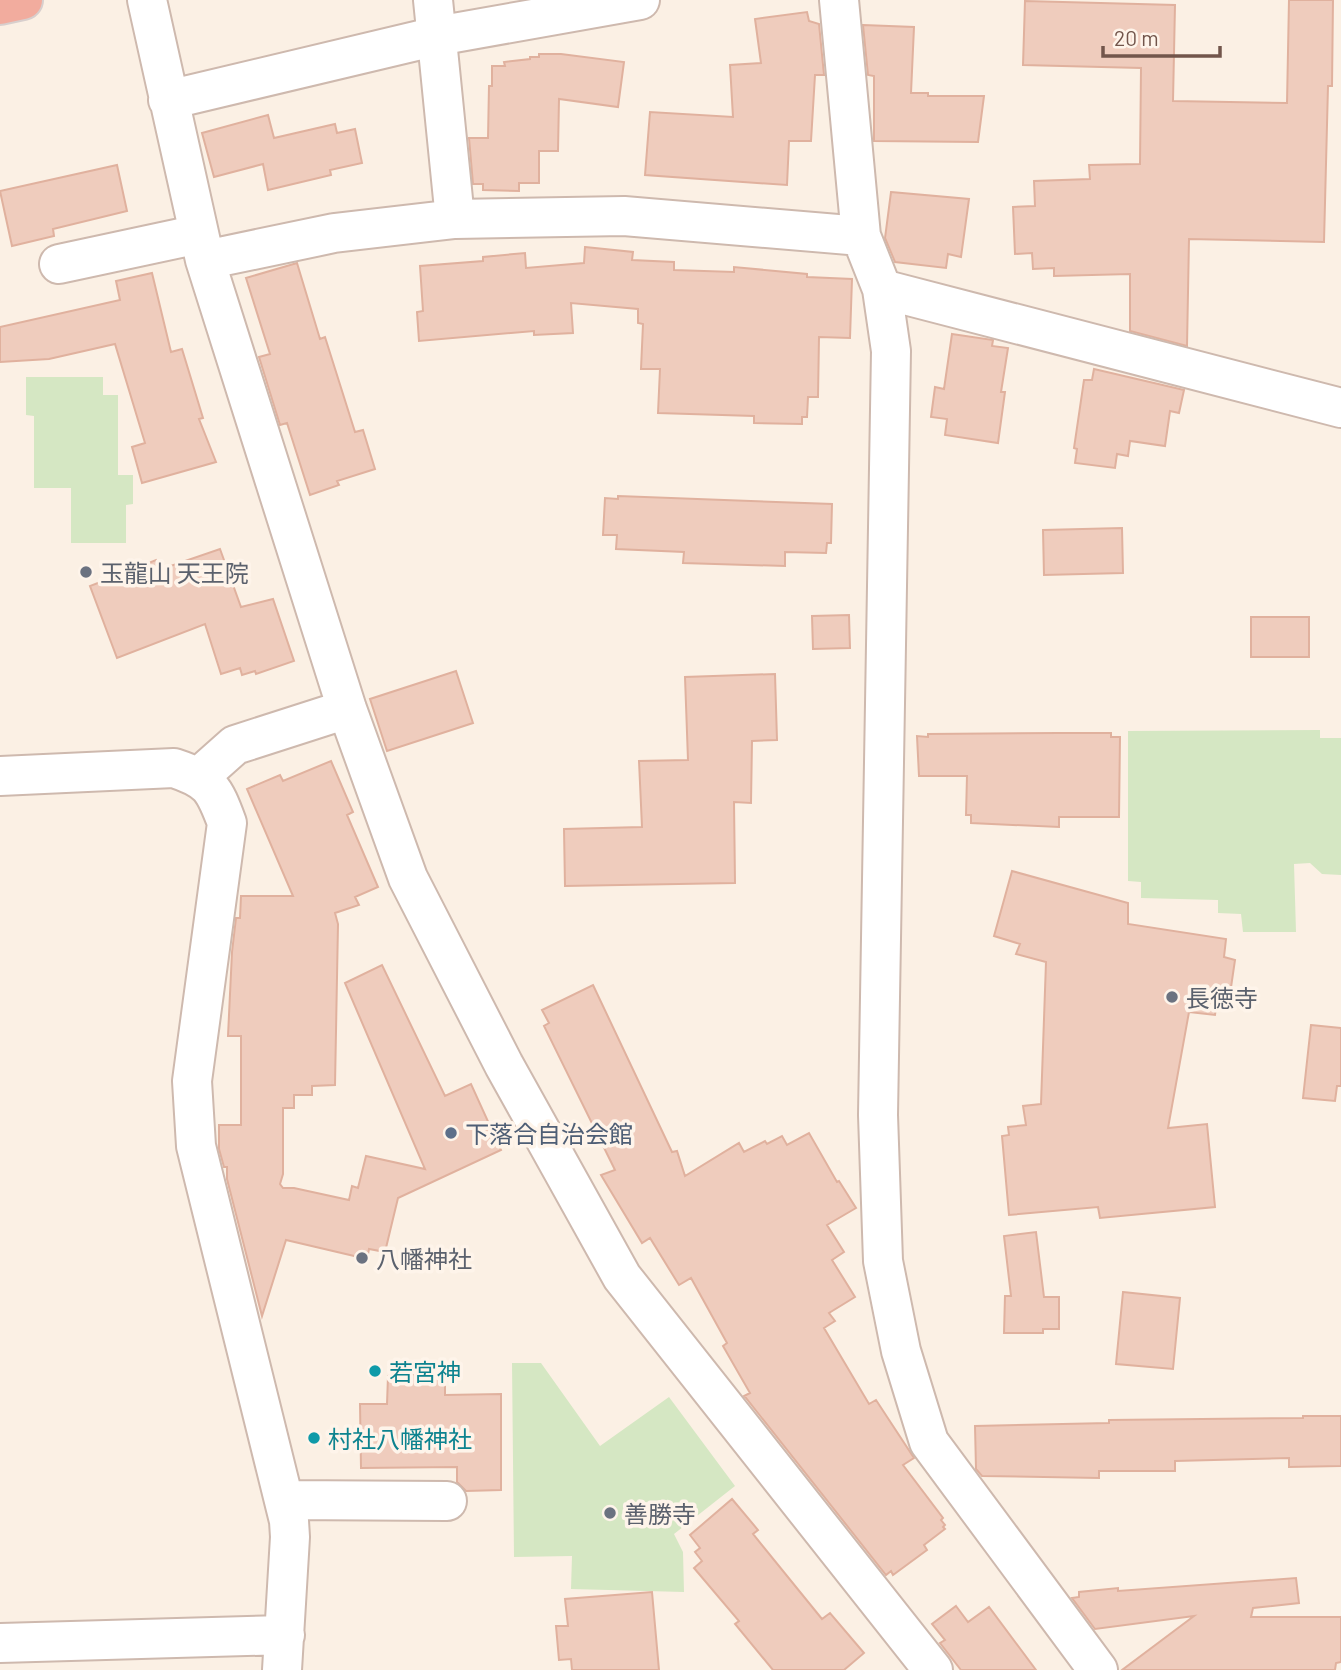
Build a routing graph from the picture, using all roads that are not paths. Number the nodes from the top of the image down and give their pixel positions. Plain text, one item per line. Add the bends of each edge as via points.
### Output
1 (23, 0) edge
2 (147, 0) edge
3 (640, 0) edge
4 (839, 0) edge
5 (0, 5) edge
6 (435, 18) edge
7 (169, 100) junction
8 (455, 219) junction
9 (861, 236) junction
10 (202, 247) junction
11 (74, 251) dead end
12 (882, 289) junction
13 (1341, 408) edge
14 (347, 709) junction
15 (0, 776) edge
16 (200, 777) junction
17 (285, 1500) junction
18 (447, 1501) dead end
19 (0, 1643) edge
20 (284, 1653) edge
21 (933, 1670) edge
22 (1098, 1670) edge

1 - 5 highway
2 - 7 street
3 - 6 street
4 - 9 street
6 - 7 street
6 - 8 street
7 - 10 street
8 - 9 street via 624,216
8 - 10 street
9 - 12 street
10 - 11 street
10 - 14 street
12 - 13 street
12 - 22 street via 891,351 878,1115 883,1261 901,1351 929,1442
14 - 16 street via 235,745
14 - 21 street via 408,878 504,1065 622,1277
15 - 16 street via 174,768
16 - 17 street via 217,796 227,823 192,1081 196,1146
17 - 18 street
17 - 20 street via 290,1537
19 - 20 street

